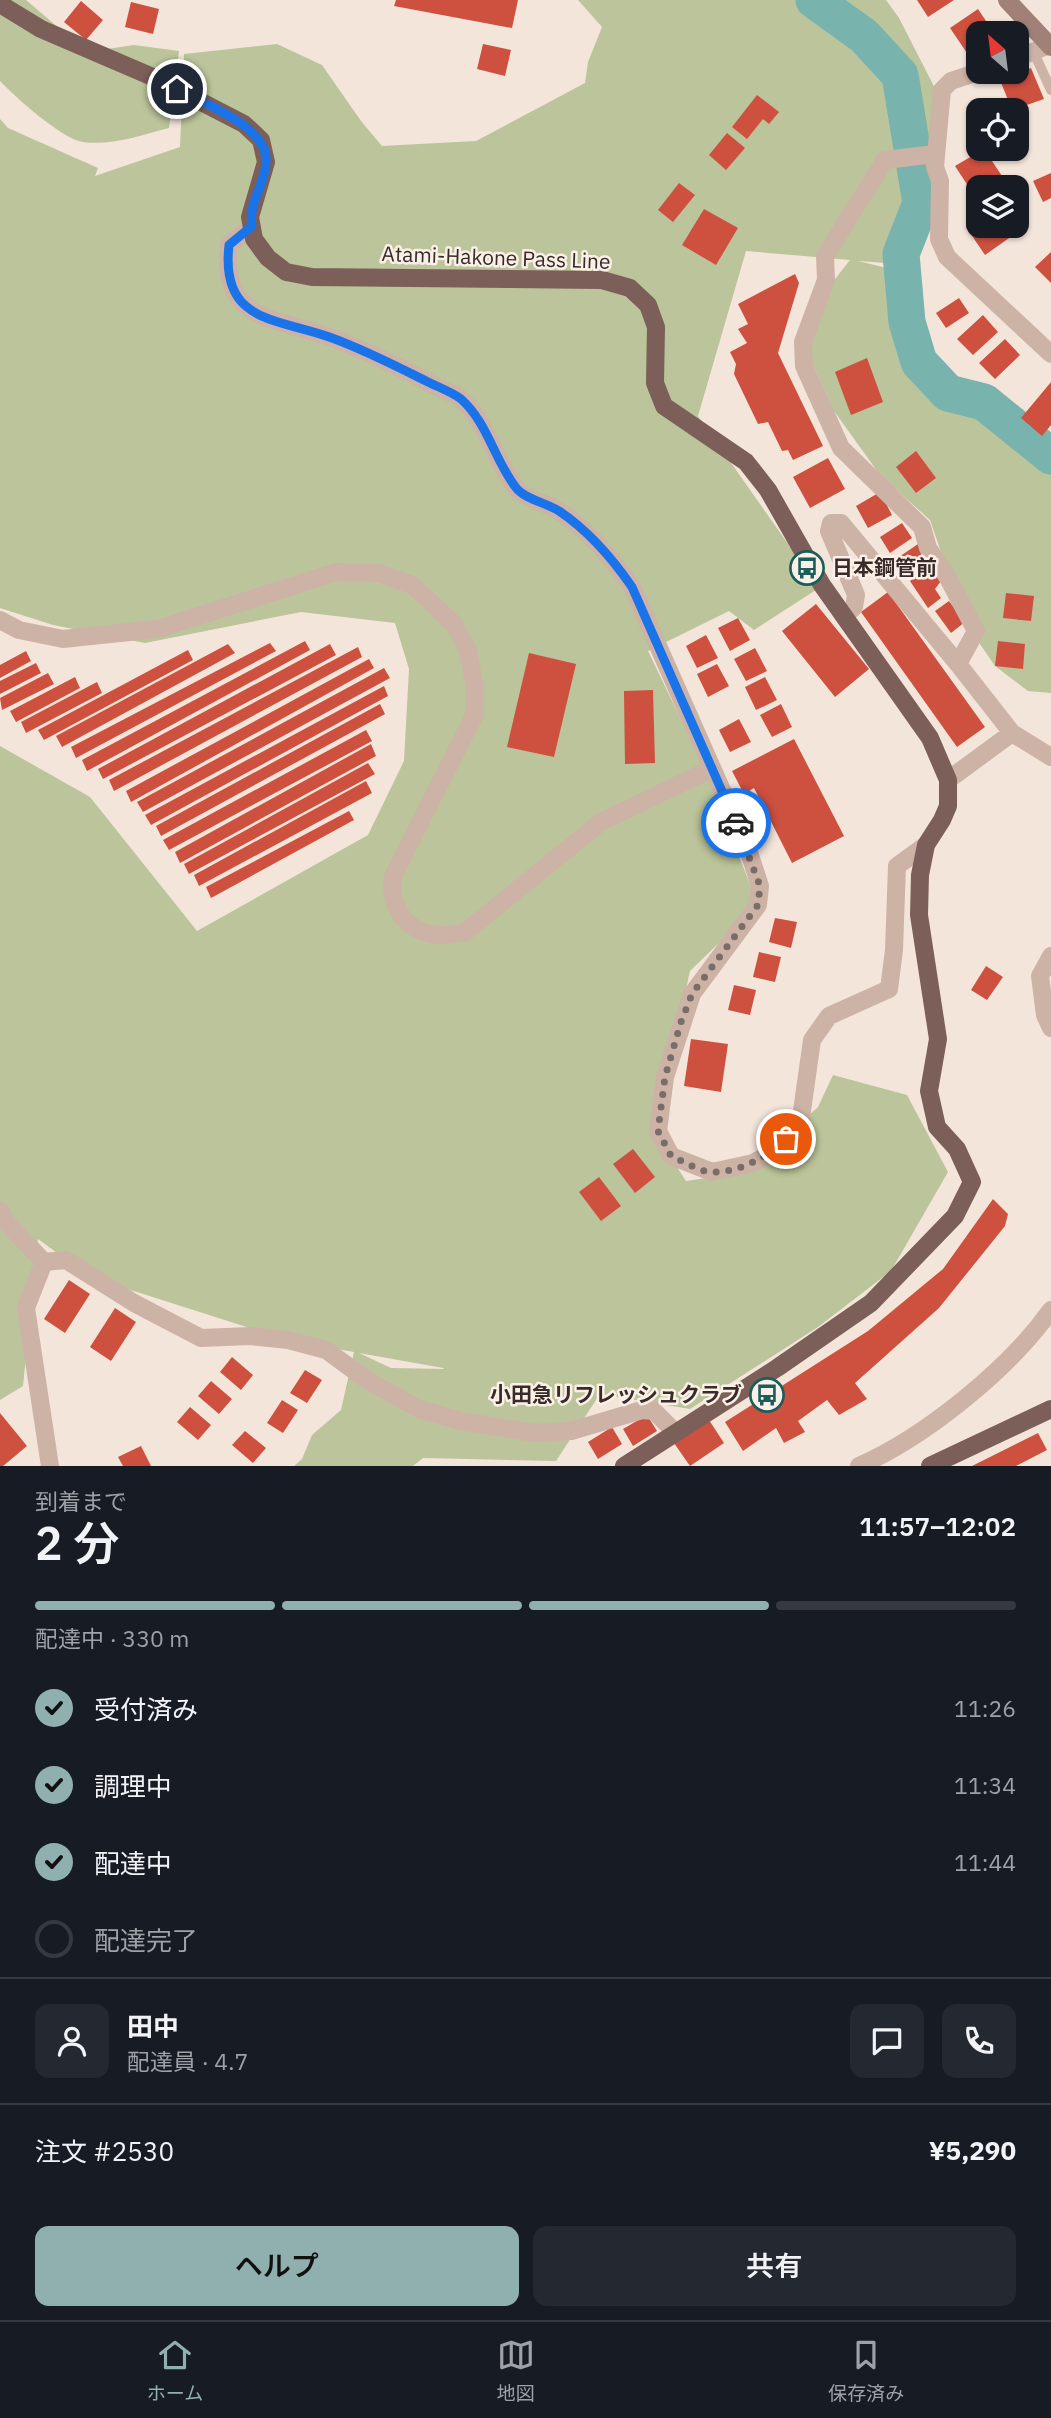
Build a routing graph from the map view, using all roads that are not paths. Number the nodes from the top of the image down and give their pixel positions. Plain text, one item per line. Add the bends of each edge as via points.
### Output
1 (1007, 0) edge
2 (0, 4) edge
3 (1037, 51) edge
4 (966, 76) edge
5 (1051, 90) edge
6 (935, 154) junction
7 (252, 226) junction
8 (1051, 354) edge
9 (844, 616) junction
10 (0, 621) edge
11 (958, 664) junction
12 (1012, 733) junction
13 (1051, 757) edge
14 (711, 769) junction
15 (948, 780) junction
16 (926, 845) junction
17 (1051, 956) edge
18 (1051, 1028) edge
19 (0, 1210) edge
20 (44, 1262) junction
21 (1051, 1310) edge
22 (1051, 1409) edge
23 (675, 1432) junction
24 (50, 1466) edge
25 (624, 1466) edge
26 (859, 1466) edge
27 (930, 1466) edge

1 - 3 street
2 - 7 main road via 41,29 155,78 244,124 261,141 267,162 255,194
3 - 5 lane
4 - 6 street via 942,90
6 - 8 street via 940,181 939,239 947,257
6 - 11 street via 885,160 825,256 827,280 803,342 804,366 841,448 922,527 928,548 976,631
7 - 9 main road, Atami-Hakone Pass Line via 254,239 268,258 286,272 312,277 602,279 630,288 649,305 656,327 655,383 664,406 746,462 768,490
7 - 14 street via 229,245 227,267 231,287 248,307 275,324 328,336 383,358 461,399 519,491 574,521 613,559 632,587
9 - 11 street via 854,607 856,596 829,531 831,523 841,523
9 - 15 main road, Atami-Hakone Pass Line via 930,738
10 - 14 street via 63,639 158,629 337,572 378,573 412,585 453,623 468,650 474,683 474,716 393,876 390,894 400,915 436,935 464,933 601,822
11 - 12 street
12 - 13 street
12 - 15 street
14 - 16 street via 748,849 760,886 758,905 692,994 665,1077 658,1131 671,1156 712,1172 753,1163 773,1152 800,1125 812,1040 829,1016 889,989 897,866
15 - 16 main road, Atami-Hakone Pass Line via 948,806
16 - 23 main road, Atami-Hakone Pass Line via 919,915 938,1039 929,1091 937,1127 957,1149 972,1182 966,1197 955,1216 871,1303
17 - 18 street via 1040,976
19 - 20 street
20 - 23 street via 66,1260 201,1338 250,1336 326,1350 419,1409 534,1433 570,1431 642,1410 654,1411
20 - 24 street via 26,1308
21 - 26 street via 1034,1334 939,1420 887,1454
22 - 27 main road
23 - 25 main road, Atami-Hakone Pass Line

